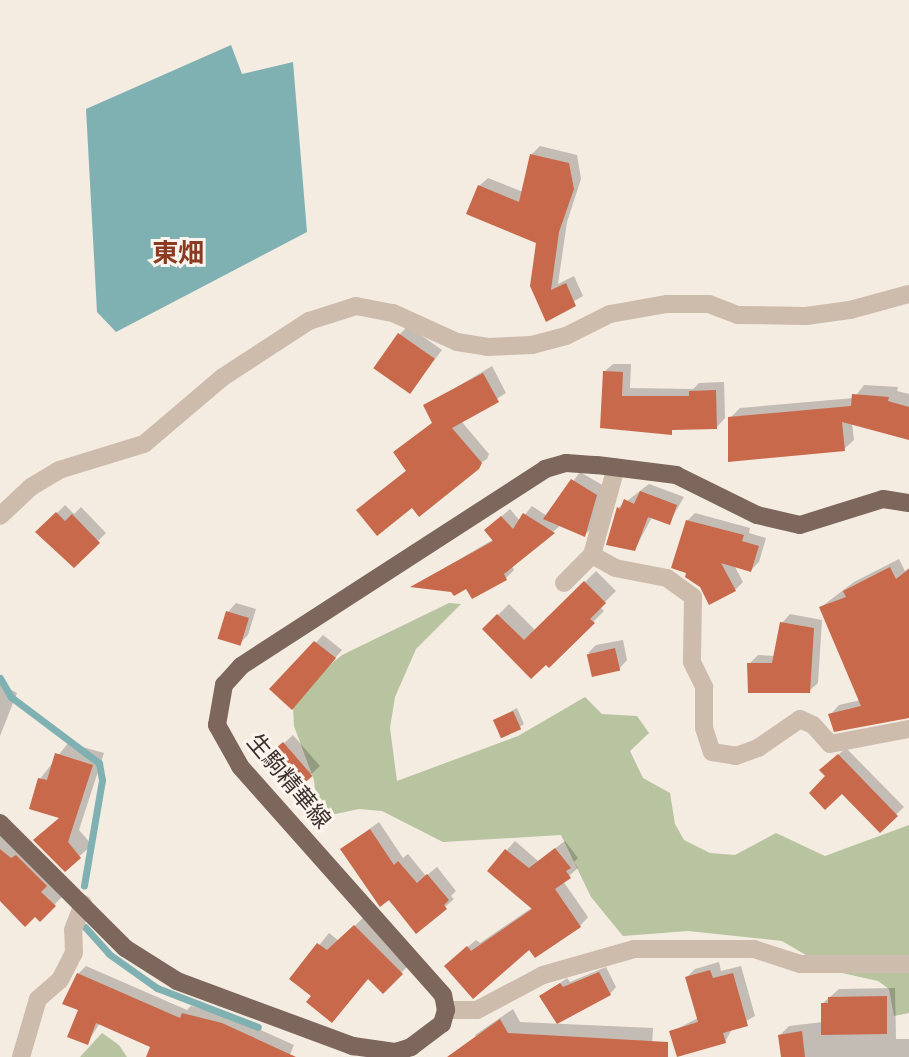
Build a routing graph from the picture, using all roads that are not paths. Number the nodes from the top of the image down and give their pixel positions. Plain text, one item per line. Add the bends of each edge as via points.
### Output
1 (909, 294) edge
2 (616, 467) junction
3 (909, 503) edge
4 (0, 516) edge
5 (592, 555) junction
6 (564, 583) dead end
7 (909, 729) edge
8 (0, 823) edge
9 (82, 904) junction
10 (909, 964) edge
11 (446, 1010) junction
12 (404, 1054) edge
13 (21, 1057) edge

1 - 4 street via 806,316 738,315 709,304 667,304 610,314 532,345 488,347 457,342 393,313 356,306 309,321 223,377 144,444 59,470 31,487
2 - 3 main road, 生駒精華線 via 676,475 757,515 800,525 883,499
2 - 5 street
2 - 11 main road, 生駒精華線 via 566,463 524,480 241,666 223,685 217,725 240,766 435,984
5 - 6 street
5 - 7 street via 615,568 667,578 693,597 692,662 704,687 704,728 712,752 736,756 800,719 813,725 830,744
8 - 9 main road
9 - 12 main road via 125,948 177,981 353,1046
9 - 13 street via 73,930 74,953 60,980 38,999
10 - 11 street via 800,964 754,949 634,949 543,975 477,1010
11 - 12 main road via 442,1024

